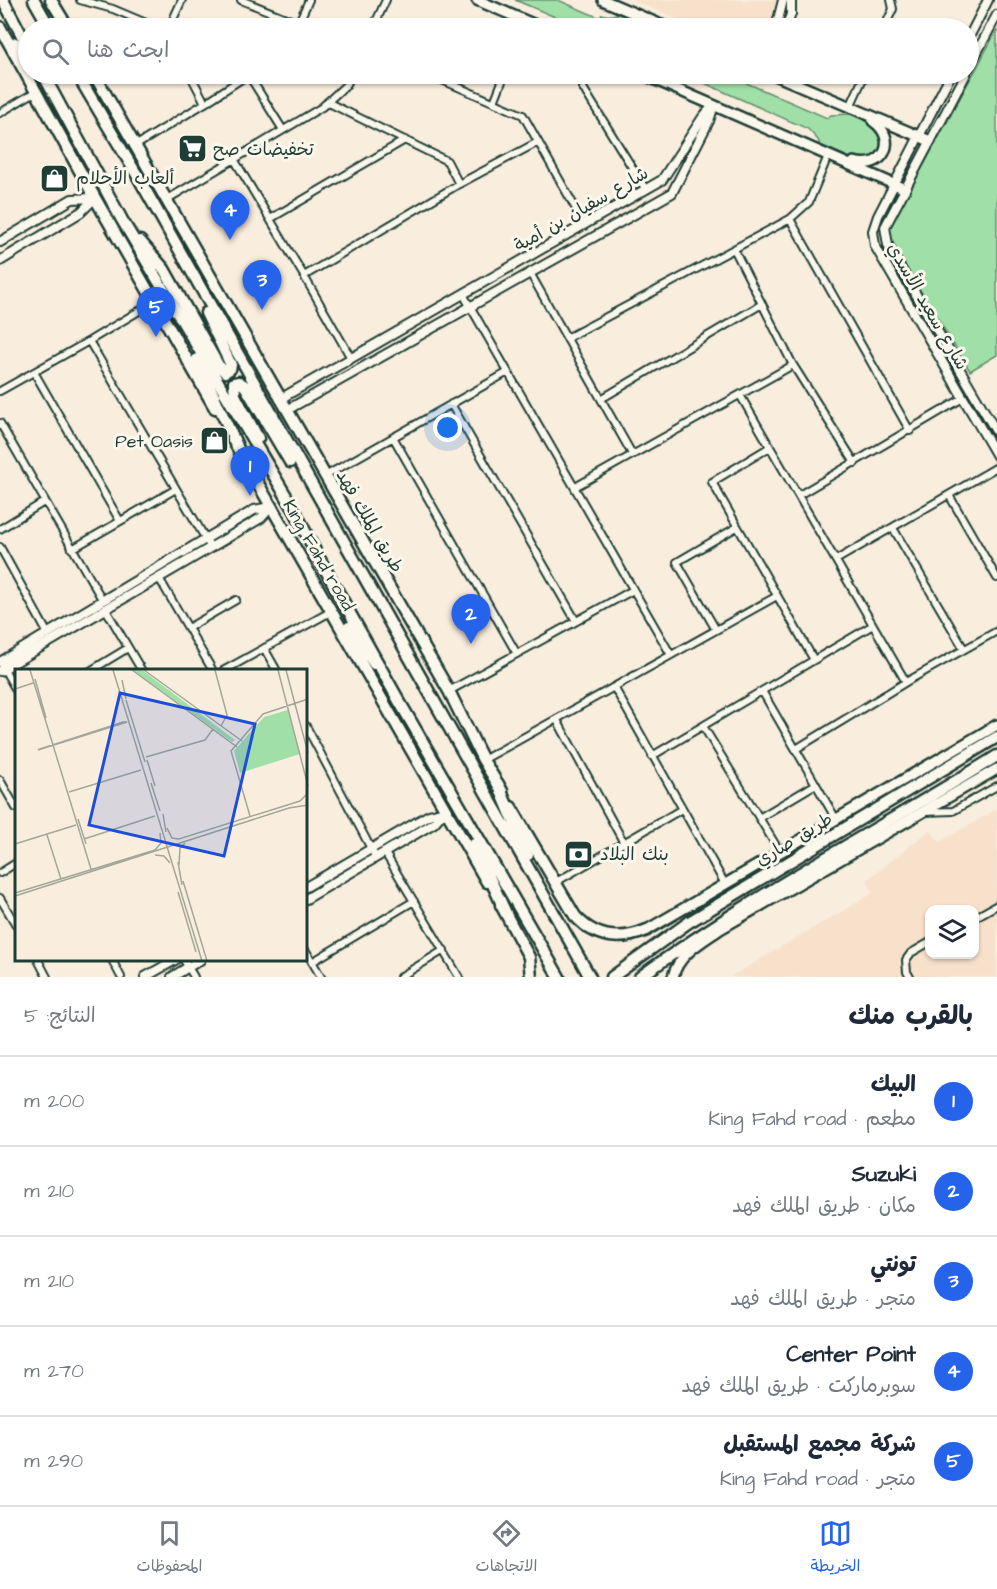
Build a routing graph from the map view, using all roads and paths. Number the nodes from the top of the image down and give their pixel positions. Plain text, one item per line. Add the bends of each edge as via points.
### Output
1 (3, 0) edge
2 (35, 0) edge
3 (51, 0) edge
4 (80, 0) edge
5 (116, 0) edge
6 (182, 0) edge
7 (241, 0) edge
8 (309, 0) edge
9 (386, 0) edge
10 (477, 0) edge
11 (603, 0) edge
12 (783, 0) edge
13 (791, 0) edge
14 (891, 0) edge
15 (988, 0) edge
16 (113, 9) junction
17 (997, 15) edge
18 (45, 18) edge
19 (62, 18) edge
20 (134, 18) edge
21 (174, 18) edge
22 (280, 18) edge
23 (301, 18) edge
24 (378, 18) edge
25 (511, 18) edge
26 (645, 18) edge
27 (780, 18) edge
28 (790, 18) edge
29 (889, 18) edge
30 (979, 18) edge
31 (0, 26) edge
32 (18, 28) edge
33 (18, 48) edge
34 (979, 50) edge
35 (18, 60) edge
36 (31, 84) edge
37 (44, 84) edge
38 (49, 84) edge
39 (83, 84) edge
40 (100, 84) edge
41 (195, 84) edge
42 (234, 84) edge
43 (255, 84) edge
44 (346, 84) edge
45 (452, 84) edge
46 (502, 84) edge
47 (584, 84) edge
48 (665, 84) edge
49 (796, 84) edge
50 (860, 84) edge
51 (946, 84) edge
52 (961, 84) edge
53 (35, 92) junction
54 (327, 102) junction
55 (494, 102) junction
56 (205, 103) junction
57 (714, 105) junction
58 (850, 107) junction
59 (63, 110) junction
60 (0, 113) edge
61 (284, 130) junction
62 (920, 136) junction
63 (405, 140) junction
64 (930, 141) junction
65 (538, 142) junction
66 (135, 146) junction
67 (828, 156) junction
68 (234, 159) junction
69 (459, 184) junction
70 (894, 184) junction
71 (905, 189) junction
72 (646, 190) junction
73 (95, 198) junction
74 (166, 200) junction
75 (158, 215) junction
76 (270, 219) junction
77 (790, 219) junction
78 (122, 220) junction
79 (585, 225) junction
80 (0, 242) edge
81 (734, 249) junction
82 (0, 261) edge
83 (530, 273) junction
84 (304, 276) junction
85 (463, 294) junction
86 (154, 302) junction
87 (170, 302) junction
88 (762, 304) junction
89 (470, 306) junction
90 (567, 338) junction
91 (89, 342) junction
92 (351, 358) junction
93 (793, 365) junction
94 (34, 372) junction
95 (508, 372) junction
96 (0, 391) edge
97 (740, 395) junction
98 (963, 398) junction
99 (280, 399) junction
100 (601, 399) junction
101 (451, 404) junction
102 (287, 410) junction
103 (0, 423) edge
104 (910, 431) junction
105 (997, 433) edge
106 (393, 437) junction
107 (237, 446) junction
108 (770, 447) junction
109 (632, 454) junction
110 (997, 456) edge
111 (855, 463) junction
112 (997, 467) edge
113 (325, 476) junction
114 (575, 487) junction
115 (176, 489) junction
116 (799, 495) junction
117 (949, 495) junction
118 (44, 502) junction
119 (272, 506) junction
120 (295, 511) junction
121 (120, 521) junction
122 (737, 527) junction
123 (893, 528) junction
124 (0, 529) edge
125 (206, 540) junction
126 (344, 542) junction
127 (0, 546) edge
128 (211, 548) junction
129 (72, 549) junction
130 (303, 560) junction
131 (836, 561) junction
132 (159, 578) junction
133 (997, 578) edge
134 (633, 590) junction
135 (777, 596) junction
136 (236, 600) dead end
137 (104, 605) junction
138 (332, 610) junction
139 (576, 621) junction
140 (873, 625) junction
141 (188, 628) junction
142 (716, 630) junction
143 (997, 630) edge
144 (48, 634) junction
145 (128, 648) junction
146 (264, 648) junction
147 (964, 649) junction
148 (517, 654) junction
149 (671, 655) junction
150 (814, 660) junction
151 (1, 668) edge
152 (93, 669) edge
153 (141, 669) edge
154 (212, 669) edge
155 (227, 669) edge
156 (276, 669) edge
157 (906, 682) junction
158 (614, 687) junction
159 (15, 689) edge
160 (449, 691) junction
161 (762, 691) junction
162 (399, 701) junction
163 (557, 720) junction
164 (997, 725) edge
165 (704, 726) junction
166 (308, 730) edge
167 (997, 737) edge
168 (796, 749) junction
169 (652, 756) junction
170 (997, 756) edge
171 (483, 760) junction
172 (997, 769) edge
173 (0, 780) edge
174 (498, 784) junction
175 (816, 784) junction
176 (997, 786) edge
177 (451, 792) junction
178 (15, 806) edge
179 (682, 809) junction
180 (445, 810) junction
181 (924, 812) junction
182 (759, 818) junction
183 (836, 819) junction
184 (624, 843) junction
185 (372, 848) junction
186 (780, 852) junction
187 (385, 853) junction
188 (376, 858) junction
189 (15, 864) edge
190 (0, 873) edge
191 (556, 882) junction
192 (725, 884) junction
193 (308, 886) edge
194 (0, 898) edge
195 (308, 898) edge
196 (414, 901) junction
197 (548, 902) junction
198 (997, 905) edge
199 (506, 914) junction
200 (979, 916) edge
201 (15, 923) edge
202 (647, 930) joint
203 (925, 945) edge
204 (444, 950) junction
205 (308, 955) edge
206 (39, 962) edge
207 (113, 962) edge
208 (171, 962) edge
209 (312, 962) junction
210 (186, 964) edge
211 (47, 977) edge
212 (122, 977) edge
213 (145, 977) edge
214 (172, 977) edge
215 (194, 977) edge
216 (321, 977) edge
217 (400, 977) edge
218 (459, 977) edge
219 (531, 977) edge
220 (559, 977) edge
221 (590, 977) edge
222 (612, 977) edge
223 (640, 977) edge
224 (672, 977) edge
225 (910, 977) edge

1 - 32 main road
2 - 18 main road
3 - 19 main road
4 - 16 street
5 - 16 street
6 - 21 street
7 - 22 street
8 - 23 street
9 - 24 street
10 - 25 main road
11 - 26 main road
12 - 27 street
13 - 28 street
14 - 29 street via 893,9
15 - 30 street
16 - 20 street
17 - 34 street
31 - 33 main road
31 - 35 main road, King Fahd road
36 - 53 main road, King Fahd road
37 - 59 main road
38 - 59 main road
39 - 75 main road, طريق الملك فهد
40 - 66 main road, طريق الملك فهد
41 - 56 street
42 - 56 street
43 - 61 street
44 - 54 street
45 - 55 street
46 - 55 street
47 - 72 street via 583,88
48 - 57 main road
49 - 58 main road
50 - 58 street
51 - 62 street
52 - 64 street
53 - 60 street
53 - 73 main road, King Fahd road
54 - 61 street
54 - 63 street
55 - 65 street via 523,115
56 - 66 street
57 - 67 main road
57 - 72 street, شارع سفيان بن أمية via 662,180
57 - 83 street, شارع سفيان بن أمية via 710,121 672,192
58 - 62 main road
58 - 67 main road via 883,128 887,148 882,156 863,165
59 - 78 main road
61 - 68 street
62 - 64 main road
62 - 70 street
63 - 69 street via 447,161
63 - 76 street
64 - 71 street
65 - 69 street
65 - 79 street
66 - 74 main road, طريق الملك فهد
67 - 70 main road
67 - 77 street via 809,202
68 - 74 street
68 - 76 street
69 - 84 street
70 - 71 main road
70 - 98 street, شارع سعيد الأسدي via 873,231 875,246
71 - 105 street, شارع سعيد الأسدي via 885,227 888,245
72 - 79 street, شارع سفيان بن أمية
73 - 80 street via 72,199
73 - 82 street via 81,212
73 - 86 main road, King Fahd road
74 - 99 main road, طريق الملك فهد
75 - 78 main road via 225,350 231,365 225,372 164,269
75 - 126 main road, طريق الملك فهد
76 - 84 street
77 - 81 street
77 - 104 street
78 - 87 main road
79 - 85 street, شارع سفيان بن أمية
81 - 88 street
81 - 90 street
83 - 89 street, شارع سفيان بن أمية
83 - 90 street
84 - 92 street
85 - 89 street
85 - 92 street, شارع سفيان بن أمية
86 - 91 street
86 - 107 main road, King Fahd road
87 - 107 main road
87 - 120 main road
88 - 93 street
88 - 100 street
89 - 95 street
89 - 102 street, شارع سفيان بن أمية
90 - 100 street
91 - 94 street
91 - 115 street
92 - 99 street, شارع سفيان بن أمية
93 - 97 street
93 - 111 street
94 - 96 street
94 - 121 street
95 - 101 street
95 - 114 street
97 - 108 street
97 - 109 street
98 - 104 street
98 - 110 street, شارع سعيد الأسدي
99 - 102 main road, طريق الملك فهد
100 - 109 street
101 - 106 street
101 - 139 street
102 - 113 main road, طريق الملك فهد
103 - 118 street
104 - 111 street
106 - 113 street
106 - 148 street
107 - 119 main road, King Fahd road
108 - 116 street
108 - 122 street via 712,482
109 - 114 street
111 - 116 street
112 - 117 street
113 - 160 main road, طريق الملك فهد
114 - 134 street
115 - 121 street
115 - 125 street
116 - 131 street
117 - 123 street
117 - 133 street
118 - 124 street
118 - 129 street
119 - 125 street via 254,510
119 - 128 street via 261,518
119 - 130 main road, King Fahd road
120 - 126 main road via 235,395 234,384 245,386
120 - 162 main road
121 - 129 street
122 - 135 street
122 - 142 street via 677,562
123 - 131 street
123 - 147 street
125 - 128 street
125 - 137 street
126 - 197 main road, طريق الملك فهد
127 - 144 street
128 - 132 street
129 - 137 street
130 - 138 main road, King Fahd road
130 - 162 main road
131 - 140 street
132 - 137 street
132 - 141 street
134 - 139 street
134 - 149 street
135 - 142 street
135 - 150 street
136 - 141 street
137 - 144 street
137 - 145 street
137 - 151 street
138 - 146 street
138 - 180 main road, King Fahd road
139 - 148 street
140 - 150 street
140 - 157 street
141 - 154 street
142 - 149 street
143 - 147 street
144 - 151 street
145 - 152 street
145 - 153 street
146 - 155 street
146 - 156 street
147 - 157 street
148 - 160 street
149 - 158 street
150 - 161 street
151 - 159 street
157 - 168 street
158 - 163 street
158 - 169 street
160 - 171 main road, طريق الملك فهد
161 - 165 street
161 - 168 street
162 - 177 main road
163 - 171 street
163 - 184 street
164 - 183 main road
165 - 169 street
165 - 182 street
166 - 185 street
167 - 222 main road, طريق صاري via 689,922
168 - 175 street
169 - 179 street
170 - 223 main road, طريق صاري via 732,913
171 - 174 main road, طريق الملك فهد
172 - 181 main road
173 - 178 street
174 - 191 main road, طريق الملك فهد
174 - 197 main road
175 - 182 street
175 - 183 street
176 - 181 street via 953,811
177 - 199 main road
177 - 220 main road
179 - 184 street
179 - 192 street
180 - 185 street via 429,814
180 - 187 street via 434,823
180 - 199 main road, King Fahd road
181 - 224 main road via 720,929 688,952
182 - 186 street
183 - 186 main road
184 - 191 street
185 - 188 street
185 - 193 street
186 - 192 main road
187 - 188 street
187 - 196 street
188 - 195 street
189 - 190 street
191 - 202 main road, طريق الملك فهد via 575,916 596,933 628,937
192 - 202 main road
194 - 201 street
196 - 204 street
196 - 209 street
197 - 221 main road, طريق الملك فهد
198 - 200 street
199 - 219 main road, King Fahd road via 529,957
203 - 225 street via 911,952 906,960
204 - 217 street
204 - 218 street
205 - 209 street
206 - 211 street
207 - 212 street
208 - 213 street
209 - 216 street
210 - 214 street
210 - 215 street

